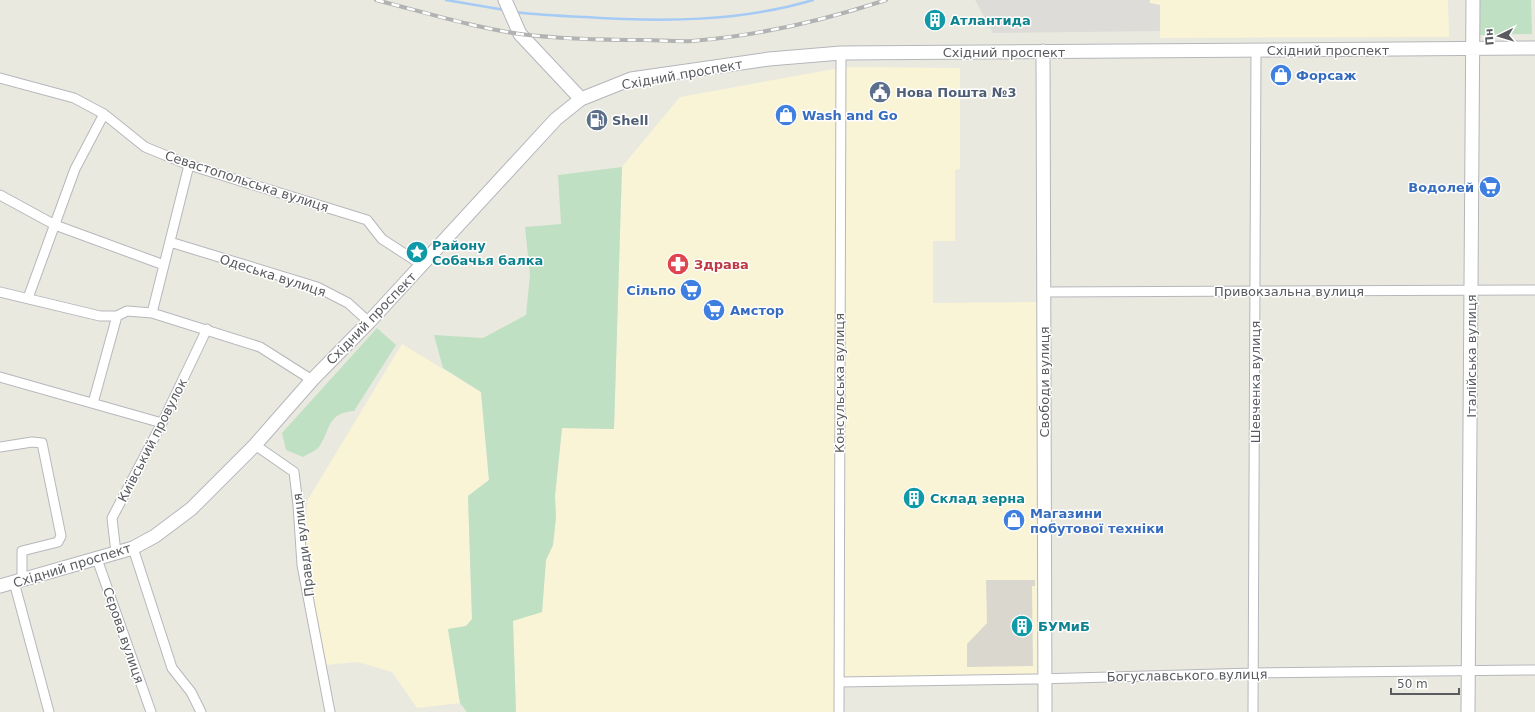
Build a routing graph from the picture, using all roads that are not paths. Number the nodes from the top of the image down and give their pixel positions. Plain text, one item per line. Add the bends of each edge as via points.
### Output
1 (505, 0) edge
2 (1473, 0) edge
3 (1473, 48) junction
4 (1535, 48) edge
5 (1043, 51) junction
6 (1256, 51) junction
7 (841, 53) junction
8 (0, 78) edge
9 (581, 99) junction
10 (104, 114) junction
11 (189, 165) junction
12 (0, 195) edge
13 (55, 225) junction
14 (170, 242) junction
15 (164, 265) junction
16 (422, 265) junction
17 (1472, 290) junction
18 (1535, 290) edge
19 (1255, 291) junction
20 (0, 292) edge
21 (1044, 292) junction
22 (28, 298) junction
23 (152, 313) junction
24 (117, 316) junction
25 (369, 322) junction
26 (207, 329) junction
27 (0, 377) edge
28 (312, 380) junction
29 (94, 403) junction
30 (162, 423) junction
31 (255, 445) junction
32 (0, 447) edge
33 (133, 548) junction
34 (116, 553) junction
35 (97, 559) junction
36 (18, 581) junction
37 (0, 586) edge
38 (1535, 670) edge
39 (1469, 672) junction
40 (1254, 673) junction
41 (1044, 679) junction
42 (839, 682) junction
43 (49, 712) edge
44 (151, 712) edge
45 (202, 712) edge
46 (330, 712) edge
47 (839, 712) edge
48 (1045, 712) edge
49 (1254, 712) edge
50 (1468, 712) edge

1 - 9 main road via 520,34
2 - 3 main road, Італійська вулиця
3 - 4 main road, Східний проспект
3 - 6 main road, Східний проспект
3 - 17 main road, Італійська вулиця
5 - 6 main road, Східний проспект
5 - 7 main road, Східний проспект
5 - 21 main road, Свободи вулиця
6 - 19 street, Шевченка вулиця
7 - 9 main road, Східний проспект via 762,60 631,80
7 - 42 street, Консульська вулиця
8 - 10 street, Севастопольська вулиця via 74,98
9 - 16 main road, Східний проспект via 556,119
10 - 11 street, Севастопольська вулиця via 145,147
10 - 13 street via 75,169
11 - 14 street
11 - 16 street, Севастопольська вулиця via 367,220 382,238
12 - 13 street
13 - 15 street
13 - 22 street
14 - 15 street
14 - 25 street, Одеська вулиця via 317,287 348,303
15 - 23 street
16 - 25 main road, Східний проспект
17 - 18 street, Привокзальна вулиця
17 - 19 street, Привокзальна вулиця
17 - 39 main road, Італійська вулиця
19 - 21 street, Привокзальна вулиця
19 - 40 street, Шевченка вулиця
20 - 22 street
21 - 41 main road, Свободи вулиця
22 - 24 street via 100,316
23 - 24 street via 127,311
23 - 26 street
24 - 29 street
25 - 28 main road, Східний проспект
26 - 28 street via 260,347
26 - 30 street, Київський провулок
27 - 29 street
28 - 31 main road, Східний проспект
29 - 30 street
30 - 34 street, Київський провулок via 112,518
31 - 33 main road, Східний проспект via 191,509 155,536
31 - 46 street, Правди вулиця via 294,472 302,565
32 - 36 street via 42,443 61,536 58,542 22,551
33 - 34 main road, Східний проспект
33 - 45 street via 172,668 191,692
34 - 35 main road, Східний проспект
35 - 36 main road, Східний проспект
35 - 44 street, Сєрова вулиця
36 - 37 main road, Східний проспект
36 - 43 street
38 - 39 street, Богуславського вулиця
39 - 40 street, Богуславського вулиця
39 - 50 main road, Італійська вулиця
40 - 41 street, Богуславського вулиця
40 - 49 street, Шевченка вулиця
41 - 42 street, Богуславського вулиця
41 - 48 main road, Свободи вулиця
42 - 47 street, Консульська вулиця

